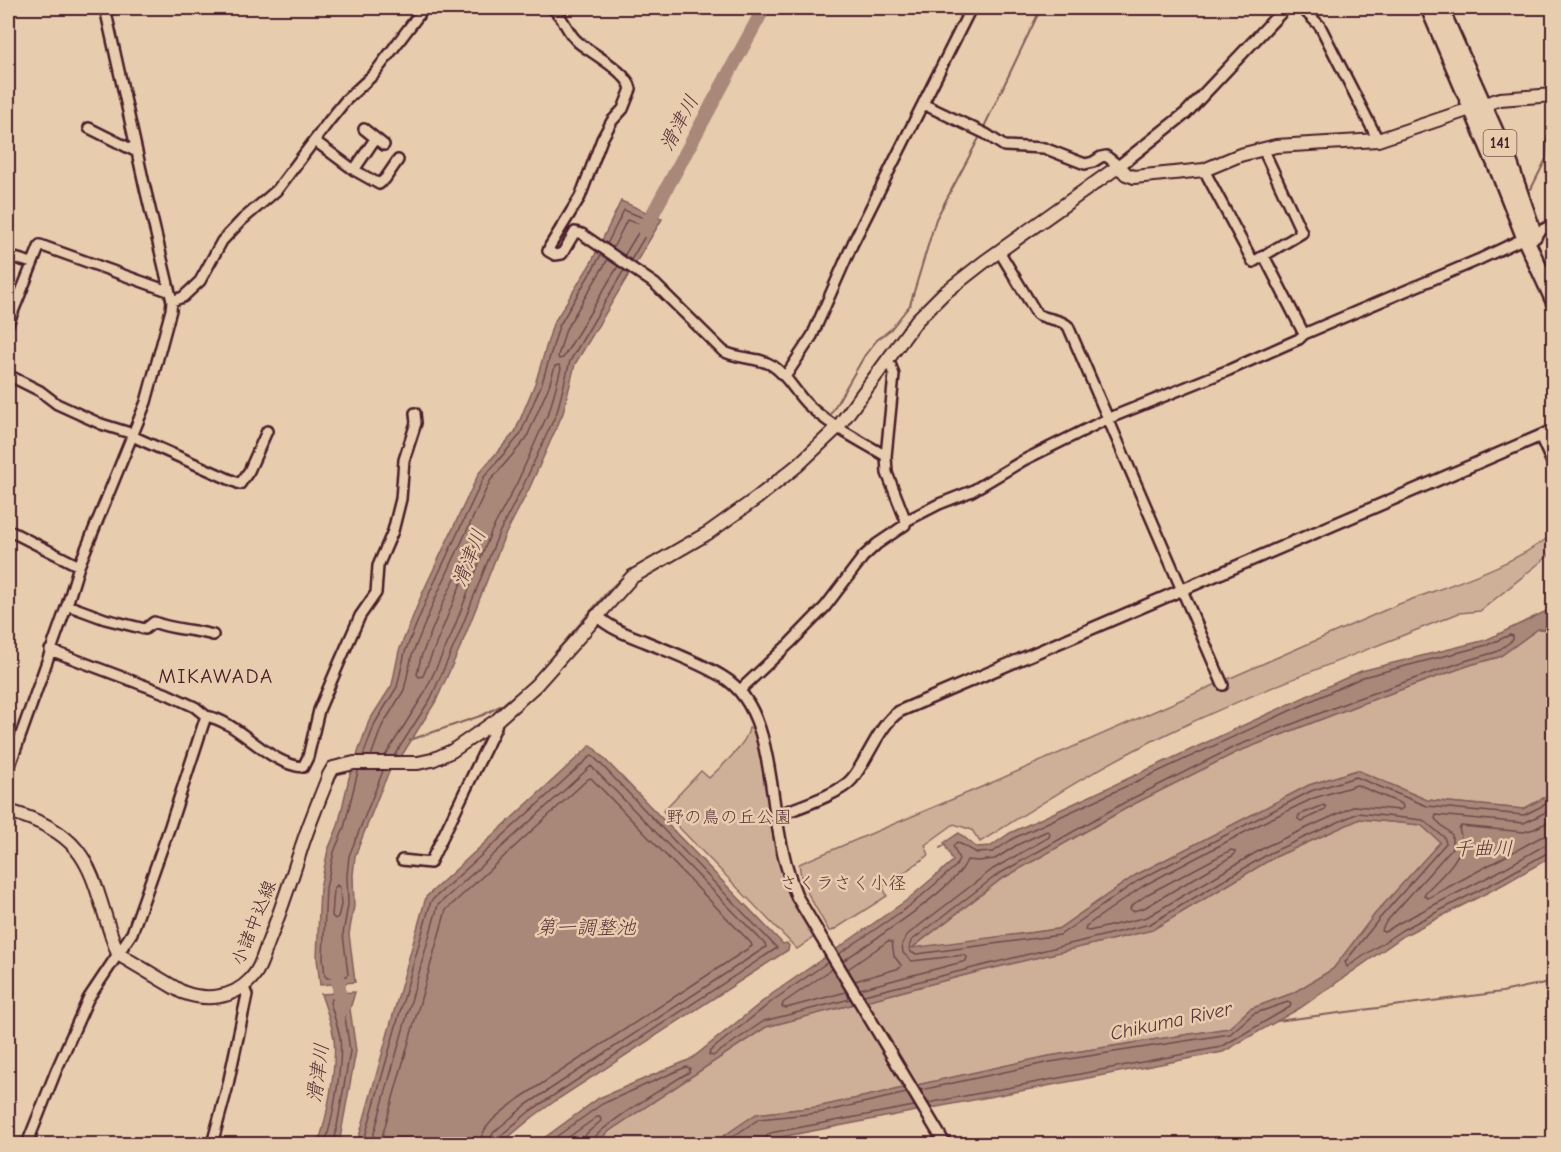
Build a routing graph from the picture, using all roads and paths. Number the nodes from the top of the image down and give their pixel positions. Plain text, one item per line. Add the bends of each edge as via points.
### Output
1 (105, 8) edge
2 (424, 8) edge
3 (552, 8) edge
4 (971, 8) edge
5 (1285, 8) edge
6 (1302, 8) edge
7 (1429, 8) edge
8 (1440, 8) edge
9 (1554, 95) edge
10 (923, 104) junction
11 (1477, 106) junction
12 (89, 129) dead end
13 (364, 129) dead end
14 (375, 139) junction
15 (1378, 140) junction
16 (315, 141) junction
17 (384, 145) dead end
18 (1263, 148) junction
19 (137, 152) junction
20 (398, 160) dead end
21 (1119, 166) junction
22 (354, 170) junction
23 (1204, 170) junction
24 (1554, 228) edge
25 (1529, 236) junction
26 (999, 251) junction
27 (8, 256) edge
28 (1264, 256) junction
29 (32, 263) junction
30 (1554, 281) edge
31 (170, 296) junction
32 (1554, 301) edge
33 (8, 324) edge
34 (1304, 334) junction
35 (886, 363) junction
36 (8, 375) edge
37 (785, 377) junction
38 (415, 413) dead end
39 (1107, 419) junction
40 (838, 427) junction
41 (1554, 430) edge
42 (267, 431) dead end
43 (132, 436) junction
44 (1540, 436) junction
45 (886, 456) junction
46 (1554, 467) edge
47 (906, 521) junction
48 (8, 530) edge
49 (79, 566) junction
50 (1182, 591) junction
51 (67, 605) junction
52 (596, 615) junction
53 (213, 634) dead end
54 (50, 650) junction
55 (1223, 685) dead end
56 (740, 690) junction
57 (206, 716) junction
58 (497, 720) junction
59 (8, 771) edge
60 (8, 811) edge
61 (776, 816) junction
62 (402, 860) dead end
63 (117, 954) junction
64 (243, 986) junction
65 (27, 1144) edge
66 (212, 1144) edge
67 (945, 1144) edge

1 - 19 street
2 - 16 street via 374,74 346,100
3 - 37 street via 562,16 576,41 626,78 631,88 623,110 602,139 580,197 548,251 562,254 575,232 582,234 655,284 723,351 770,364
4 - 10 street
5 - 21 street via 1186,113
6 - 15 street via 1320,26
7 - 11 highway, 141 via 1463,87
8 - 11 highway, 141
9 - 11 main road via 1500,99
10 - 21 street via 1004,146 1044,148 1085,164 1106,156
10 - 37 street via 853,243 812,336
11 - 15 main road
11 - 25 highway, 141 via 1499,172
12 - 19 street
13 - 14 street
14 - 17 street
14 - 22 street
15 - 18 main road
16 - 22 street
16 - 31 street via 277,190 222,241 195,287 178,300
18 - 23 main road
18 - 28 street via 1302,233
19 - 31 street
20 - 22 street via 379,183
21 - 23 main road via 1134,177
21 - 26 main road
23 - 28 street via 1252,262
24 - 25 street
25 - 30 highway, 141
25 - 32 highway, 141
25 - 34 street
26 - 35 main road via 943,294 917,320
26 - 39 street via 1037,314 1068,326
27 - 29 street
28 - 34 street
29 - 31 street via 40,245
29 - 33 street
31 - 43 street via 171,310 146,402
34 - 39 street via 1229,370
35 - 40 main road
35 - 45 street via 894,375
36 - 43 street via 57,404
37 - 40 street via 807,404
38 - 57 street via 416,423 404,460 401,499 377,570 376,592 360,616 340,661 303,767
39 - 47 street via 972,491
39 - 50 street
40 - 45 street
40 - 52 main road via 757,498 632,577
41 - 44 street
42 - 43 street via 240,484
43 - 49 street
44 - 46 street
44 - 50 street
45 - 47 street via 887,473
47 - 56 street via 863,557 825,607
48 - 49 street
49 - 51 street
50 - 55 street
50 - 61 street via 900,711 890,719 844,787
51 - 53 street via 146,629 154,622
51 - 54 street
52 - 56 street via 622,634 725,678
52 - 58 main road via 536,686
54 - 57 street via 167,694
54 - 59 street
56 - 61 street via 759,725
57 - 63 street via 132,933
58 - 62 street via 430,863
58 - 64 main road, 小諸中込線 via 447,754 425,762 354,763 333,768 261,963
60 - 63 main road via 46,825 64,836 81,854
61 - 67 street via 791,883 803,909
63 - 64 main road, 小諸中込線 via 193,996 220,996
63 - 65 street via 77,1021
64 - 66 street via 247,995

